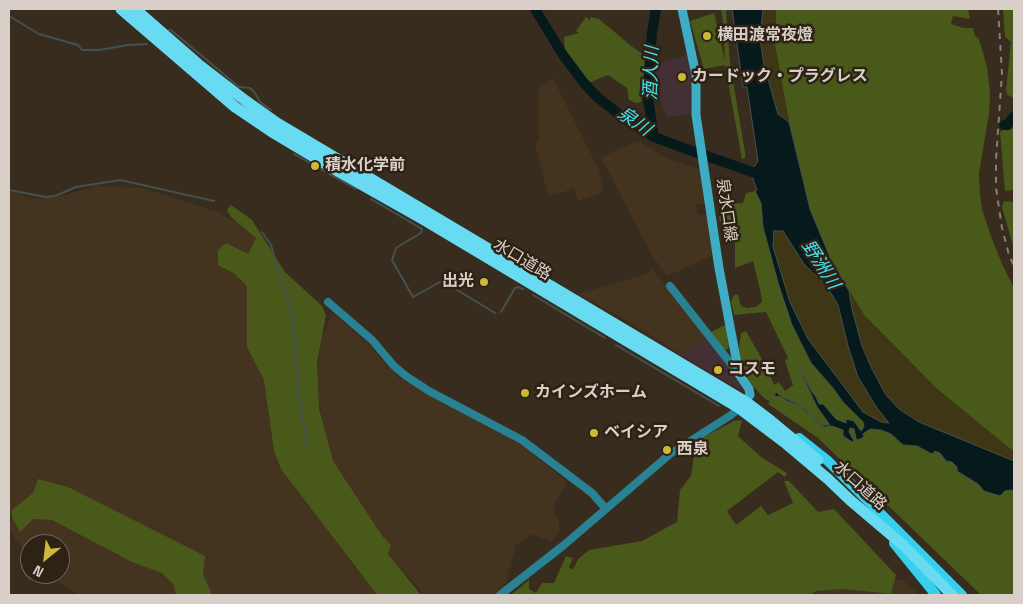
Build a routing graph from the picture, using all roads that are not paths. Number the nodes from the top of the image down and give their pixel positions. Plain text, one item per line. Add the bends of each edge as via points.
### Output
1 (121, 9) edge
2 (135, 9) edge
3 (682, 9) edge
4 (670, 286) dead end
5 (328, 302) dead end
6 (739, 374) junction
7 (743, 405) junction
8 (771, 420) junction
9 (606, 509) junction
10 (870, 516) junction
11 (903, 545) junction
12 (500, 595) edge
13 (936, 595) edge
14 (952, 595) edge
15 (962, 595) edge

1 - 7 highway, 水口道路 via 236,107 272,132
2 - 7 highway, 水口道路 via 198,64 277,123
3 - 6 main road, 泉水口線 via 696,75 700,145
4 - 6 street
5 - 9 street via 372,340 406,376 522,440 592,493
6 - 7 main road, 泉水口線 via 750,395
7 - 8 highway, 水口道路
7 - 9 street via 670,454
7 - 10 highway, 水口道路
8 - 11 highway, 水口道路 via 847,487
8 - 15 main road via 828,461
9 - 12 street
10 - 11 highway, 水口道路
10 - 13 main road
11 - 14 highway, 水口道路

